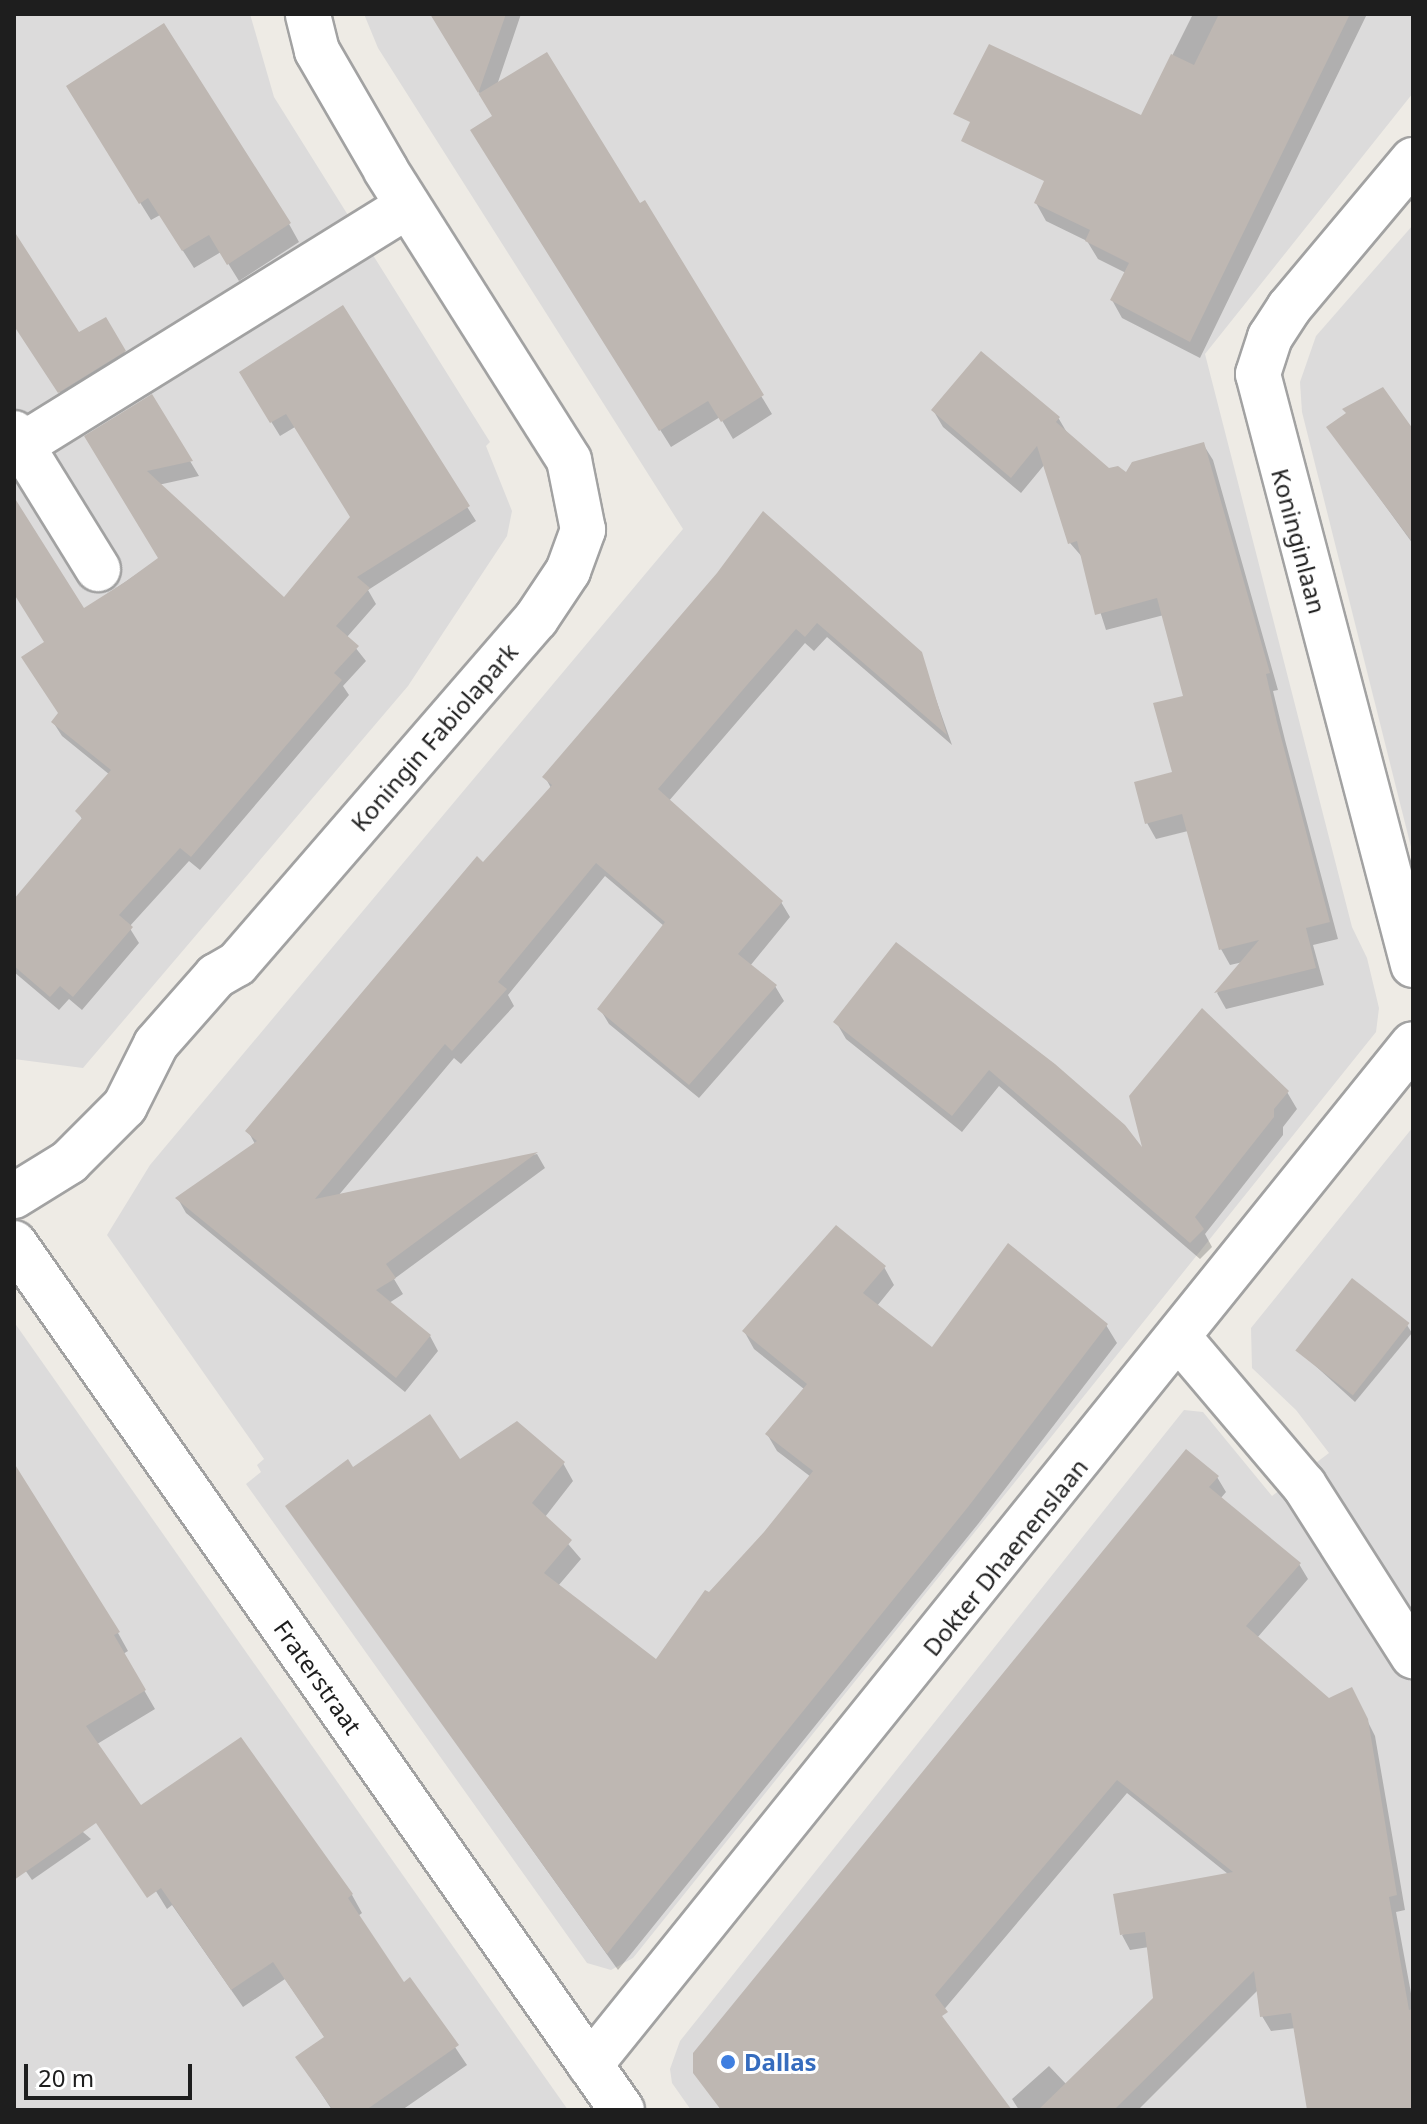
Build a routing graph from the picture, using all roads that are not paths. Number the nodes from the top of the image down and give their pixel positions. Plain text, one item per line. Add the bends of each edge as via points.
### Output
1 (308, 14) edge
2 (1413, 160) edge
3 (407, 206) junction
4 (18, 439) edge
5 (98, 569) dead end
6 (1413, 965) edge
7 (1413, 1044) edge
8 (14, 1196) edge
9 (14, 1243) edge
10 (1180, 1339) junction
11 (1413, 1656) edge
12 (590, 2065) junction
13 (622, 2110) edge

1 - 3 street, Koningin Fabiolapark via 317,51
2 - 6 street, Koninginlaan via 1289,308 1270,337 1258,374
3 - 4 street
3 - 8 street, Koningin Fabiolapark via 569,460 583,530 568,571 536,619 237,964 216,976 156,1044 125,1106 69,1162
4 - 5 street
7 - 10 street, Dokter Dhaenenslaan
9 - 12 street, Fraterstraat
10 - 11 street via 1304,1485
10 - 12 street, Dokter Dhaenenslaan
12 - 13 street, Fraterstraat

